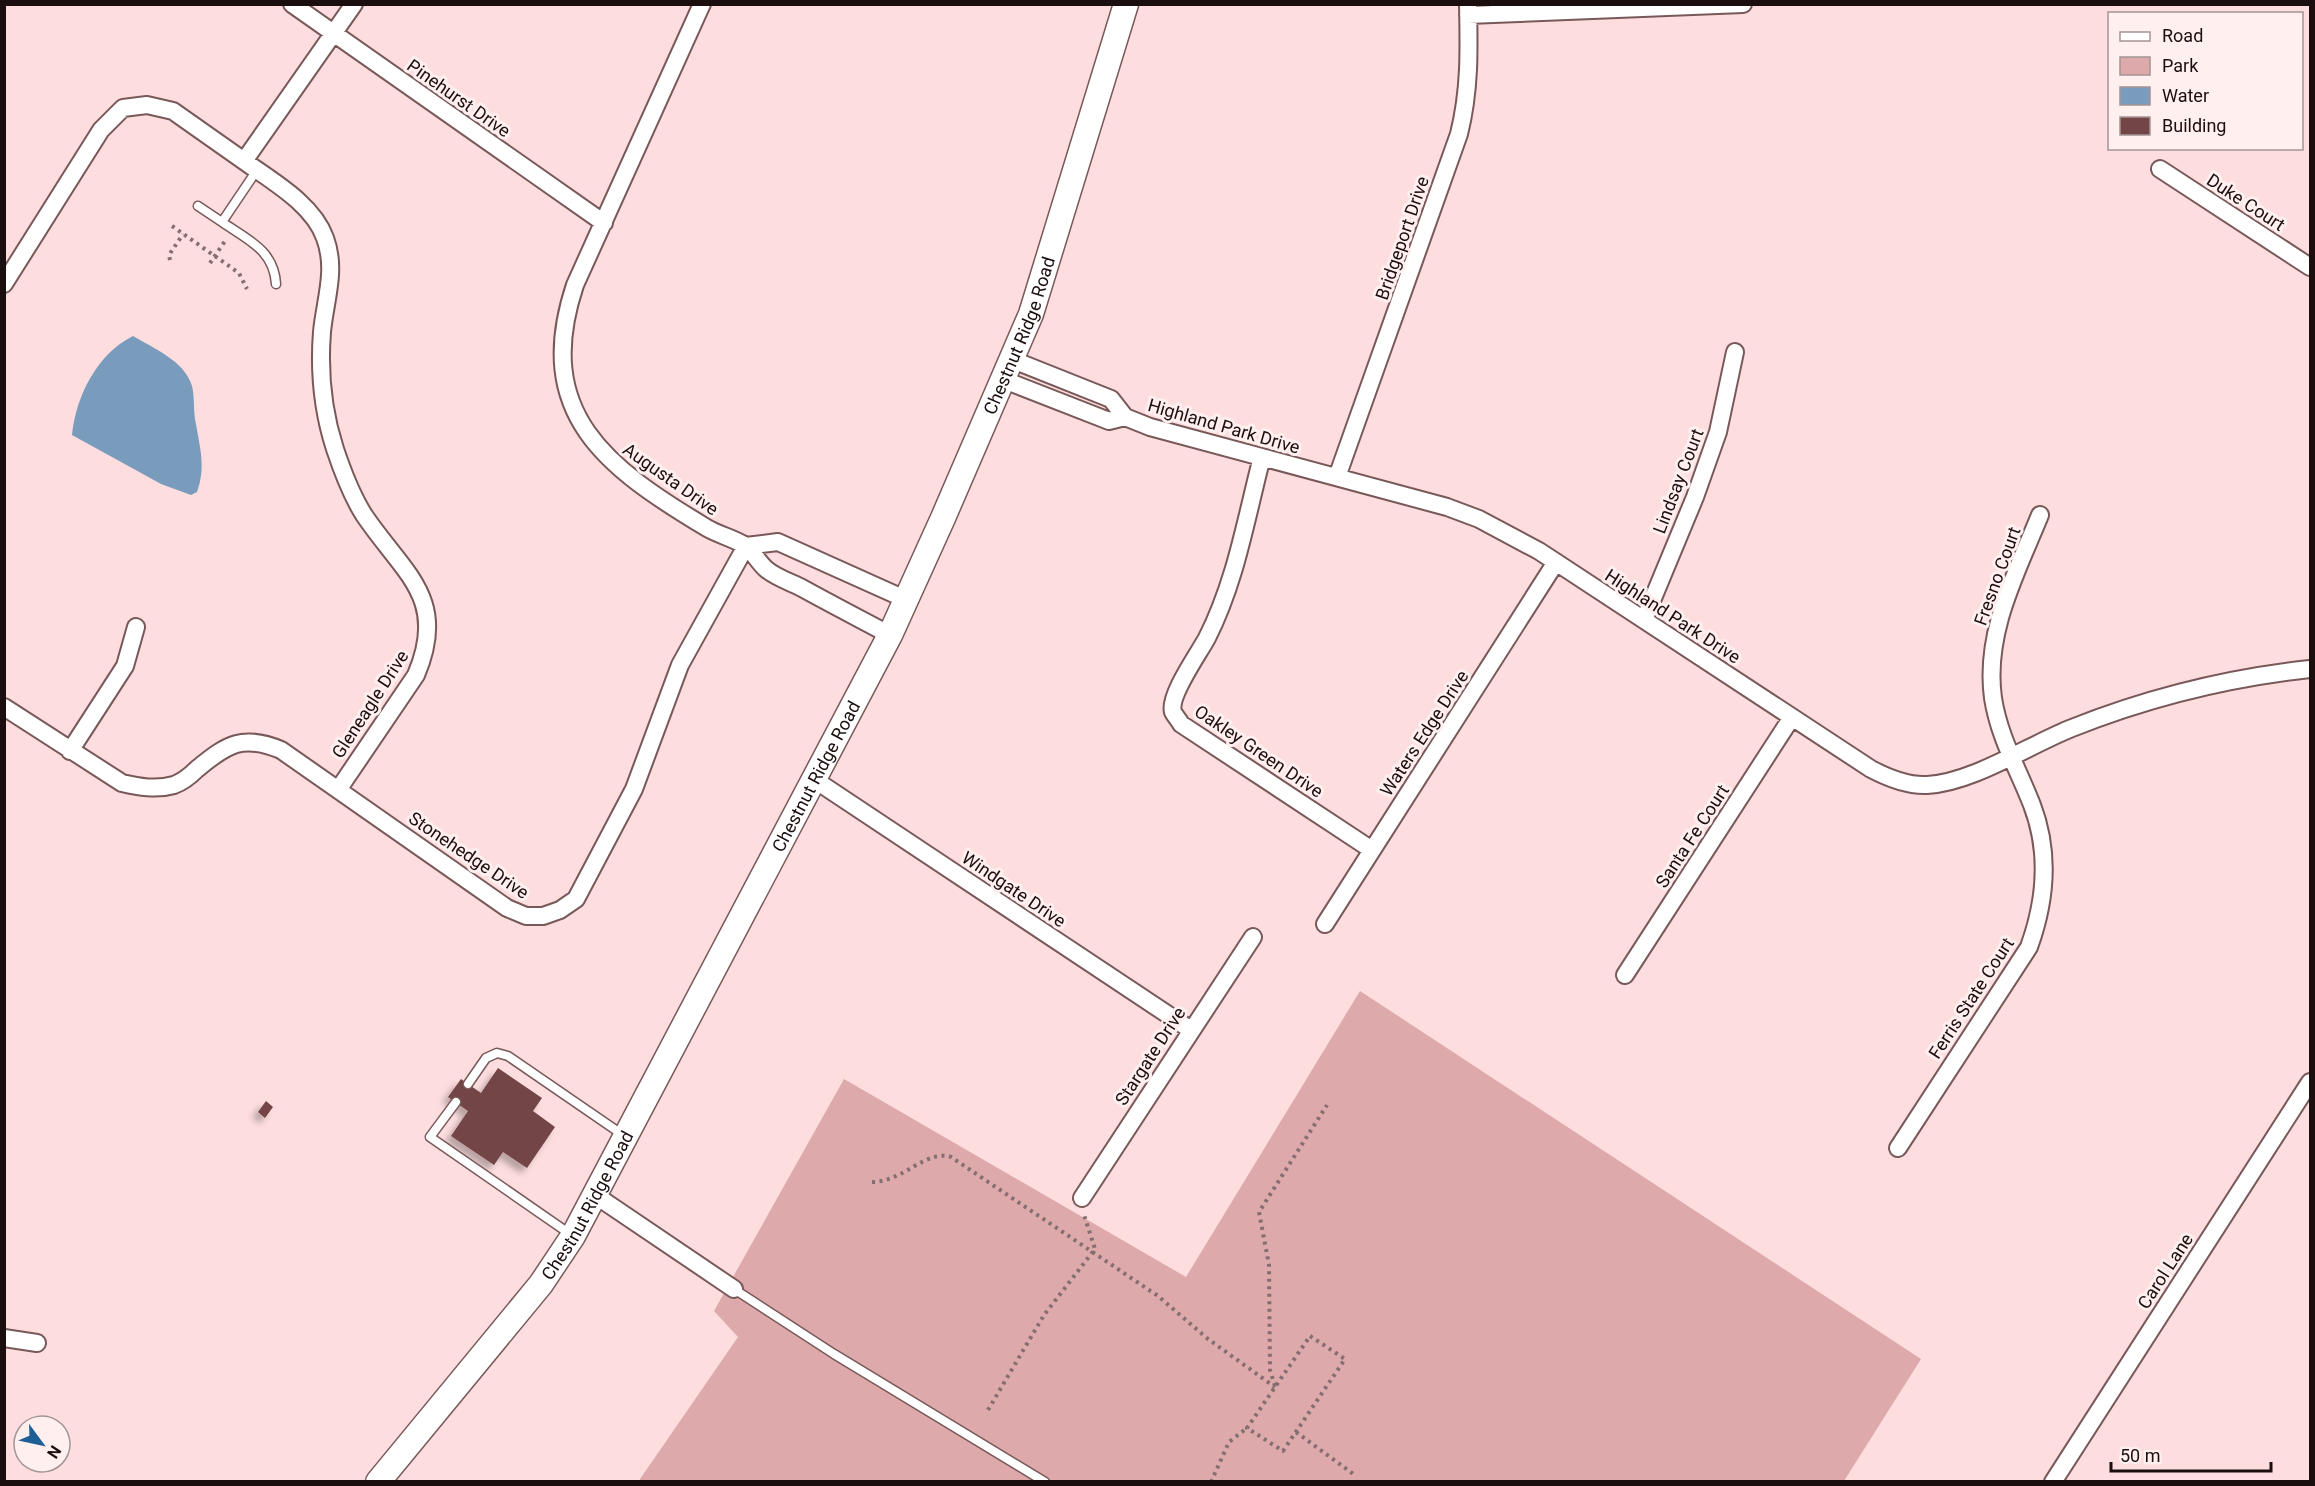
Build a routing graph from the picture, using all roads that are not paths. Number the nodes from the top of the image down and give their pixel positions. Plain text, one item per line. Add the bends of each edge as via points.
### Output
1 (292, 4) edge
2 (354, 4) edge
3 (702, 4) edge
4 (1126, 4) edge
5 (1743, 4) edge
6 (1468, 10) edge
7 (334, 34) junction
8 (250, 165) junction
9 (2160, 169) dead end
10 (198, 206) dead end
11 (222, 222) junction
12 (604, 223) junction
13 (2310, 267) edge
14 (4, 284) edge
15 (276, 284) dead end
16 (1735, 352) dead end
17 (1009, 370) junction
18 (1262, 457) junction
19 (1337, 477) junction
20 (2040, 515) dead end
21 (746, 546) junction
22 (1556, 562) junction
23 (905, 599) junction
24 (1644, 620) junction
25 (136, 627) dead end
26 (890, 635) junction
27 (2310, 669) edge
28 (4, 708) edge
29 (1792, 717) junction
30 (70, 751) junction
31 (2010, 756) junction
32 (815, 780) junction
33 (338, 790) junction
34 (1372, 850) junction
35 (1325, 924) dead end
36 (1253, 937) dead end
37 (1625, 975) dead end
38 (1191, 1030) junction
39 (2310, 1082) edge
40 (468, 1083) dead end
41 (456, 1102) dead end
42 (625, 1137) junction
43 (1898, 1148) dead end
44 (595, 1195) junction
45 (1081, 1202) road end
46 (573, 1236) junction
47 (734, 1289) joint
48 (4, 1338) edge
49 (37, 1342) dead end
50 (378, 1482) edge
51 (1045, 1482) edge
52 (2053, 1482) edge

1 - 7 street, Pinehurst Drive
2 - 7 street
3 - 12 street, Augusta Drive
4 - 17 street, Chestnut Ridge Road via 1031,314
5 - 6 street
6 - 19 street, Bridgeport Drive via 1470,67 1459,134
7 - 8 street
7 - 12 street, Pinehurst Drive
8 - 11 lane
8 - 14 street via 173,111 147,105 123,108 101,130
8 - 33 street, Gleneagle Drive via 288,192 325,237 330,282 321,366 334,448 363,513 416,583 426,606 425,654 416,675
9 - 13 street, Duke Court
10 - 11 lane
11 - 15 lane via 266,254 275,270
12 - 21 street, Augusta Drive via 575,285 562,338 568,392 578,417 609,461 630,478 709,529
16 - 24 street, Lindsay Court via 1718,432
17 - 18 street, Highland Park Drive via 1108,421 1125,417 1150,428
17 - 23 street, Chestnut Ridge Road
18 - 19 street, Highland Park Drive
18 - 34 street, Oakley Green Drive via 1230,588 1181,683 1173,712 1181,724
19 - 22 street, Highland Park Drive via 1479,519
20 - 31 street, Fresno Court via 2001,611 1993,645 1993,698
21 - 23 street via 778,542
21 - 26 street, Augusta Drive via 766,569
21 - 33 street, Stonehedge Drive via 680,664 620,820 576,899 560,910 526,916 507,908
22 - 24 street, Highland Park Drive
22 - 34 street, Waters Edge Drive
23 - 26 street, Chestnut Ridge Road
24 - 29 street, Highland Park Drive
25 - 30 street via 125,666
26 - 32 street, Chestnut Ridge Road
27 - 31 street, Highland Park Drive via 2192,687 2129,706
28 - 30 street, Stonehedge Drive
29 - 31 street, Highland Park Drive via 1871,769 1910,784 1952,781
29 - 37 street, Santa Fe Court
30 - 33 street, Stonehedge Drive via 122,783 159,787 176,784 227,746 242,741 261,742 281,750
31 - 43 street, Ferris State Court via 2041,833 2044,862 2039,919 2029,947
32 - 38 street, Windgate Drive
32 - 42 street, Chestnut Ridge Road
34 - 35 street, Waters Edge Drive
36 - 38 street, Stargate Drive
38 - 45 street, Stargate Drive
39 - 52 street, Carol Lane
40 - 42 lane via 486,1059 497,1053 508,1056
41 - 46 lane via 430,1137
42 - 44 street, Chestnut Ridge Road
44 - 46 street, Chestnut Ridge Road
44 - 47 street
46 - 50 street, Chestnut Ridge Road via 541,1284
47 - 51 lane
48 - 49 street

